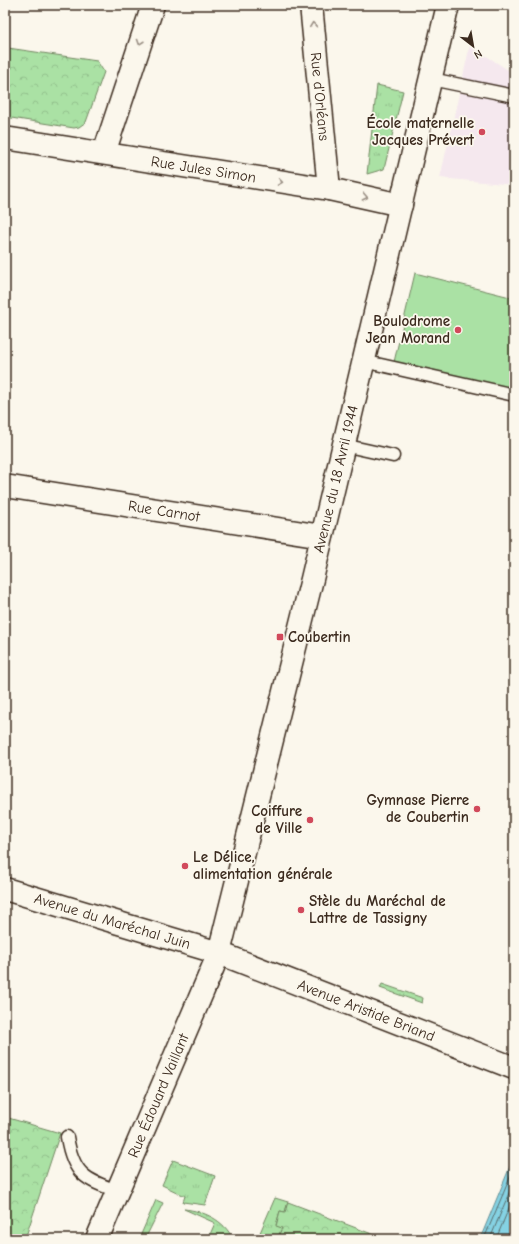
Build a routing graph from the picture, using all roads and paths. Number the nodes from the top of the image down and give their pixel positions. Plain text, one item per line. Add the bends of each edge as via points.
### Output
1 (153, 5) edge
2 (310, 5) edge
3 (448, 5) edge
4 (431, 79) junction
5 (514, 96) edge
6 (5, 138) edge
7 (104, 153) junction
8 (329, 189) junction
9 (401, 205) junction
10 (363, 361) junction
11 (514, 396) edge
12 (343, 445) junction
13 (393, 456) dead end
14 (5, 486) edge
15 (322, 536) junction
16 (5, 889) edge
17 (219, 953) junction
18 (514, 1068) edge
19 (68, 1138) dead end
20 (118, 1191) junction
21 (97, 1239) edge

1 -> 7 street
8 -> 2 street, Rue d'Orléans
3 - 4 street, Avenue du 18 Avril 1944
4 - 5 lane
4 - 9 street, Avenue du 18 Avril 1944
6 - 7 street, Rue Jules Simon
7 -> 8 street, Rue Jules Simon
8 -> 9 street, Rue Jules Simon
9 - 10 street, Avenue du 18 Avril 1944
10 - 11 lane
10 - 12 street, Avenue du 18 Avril 1944
12 - 13 lane
12 - 15 street, Avenue du 18 Avril 1944
14 - 15 street, Rue Carnot
15 - 17 street, Avenue du 18 Avril 1944
16 - 17 street, Avenue du Maréchal Juin
17 - 18 street, Avenue Aristide Briand
17 - 20 street, Rue Édouard Vaillant
19 - 20 lane via 70,1154 86,1178
20 - 21 street, Rue Édouard Vaillant

